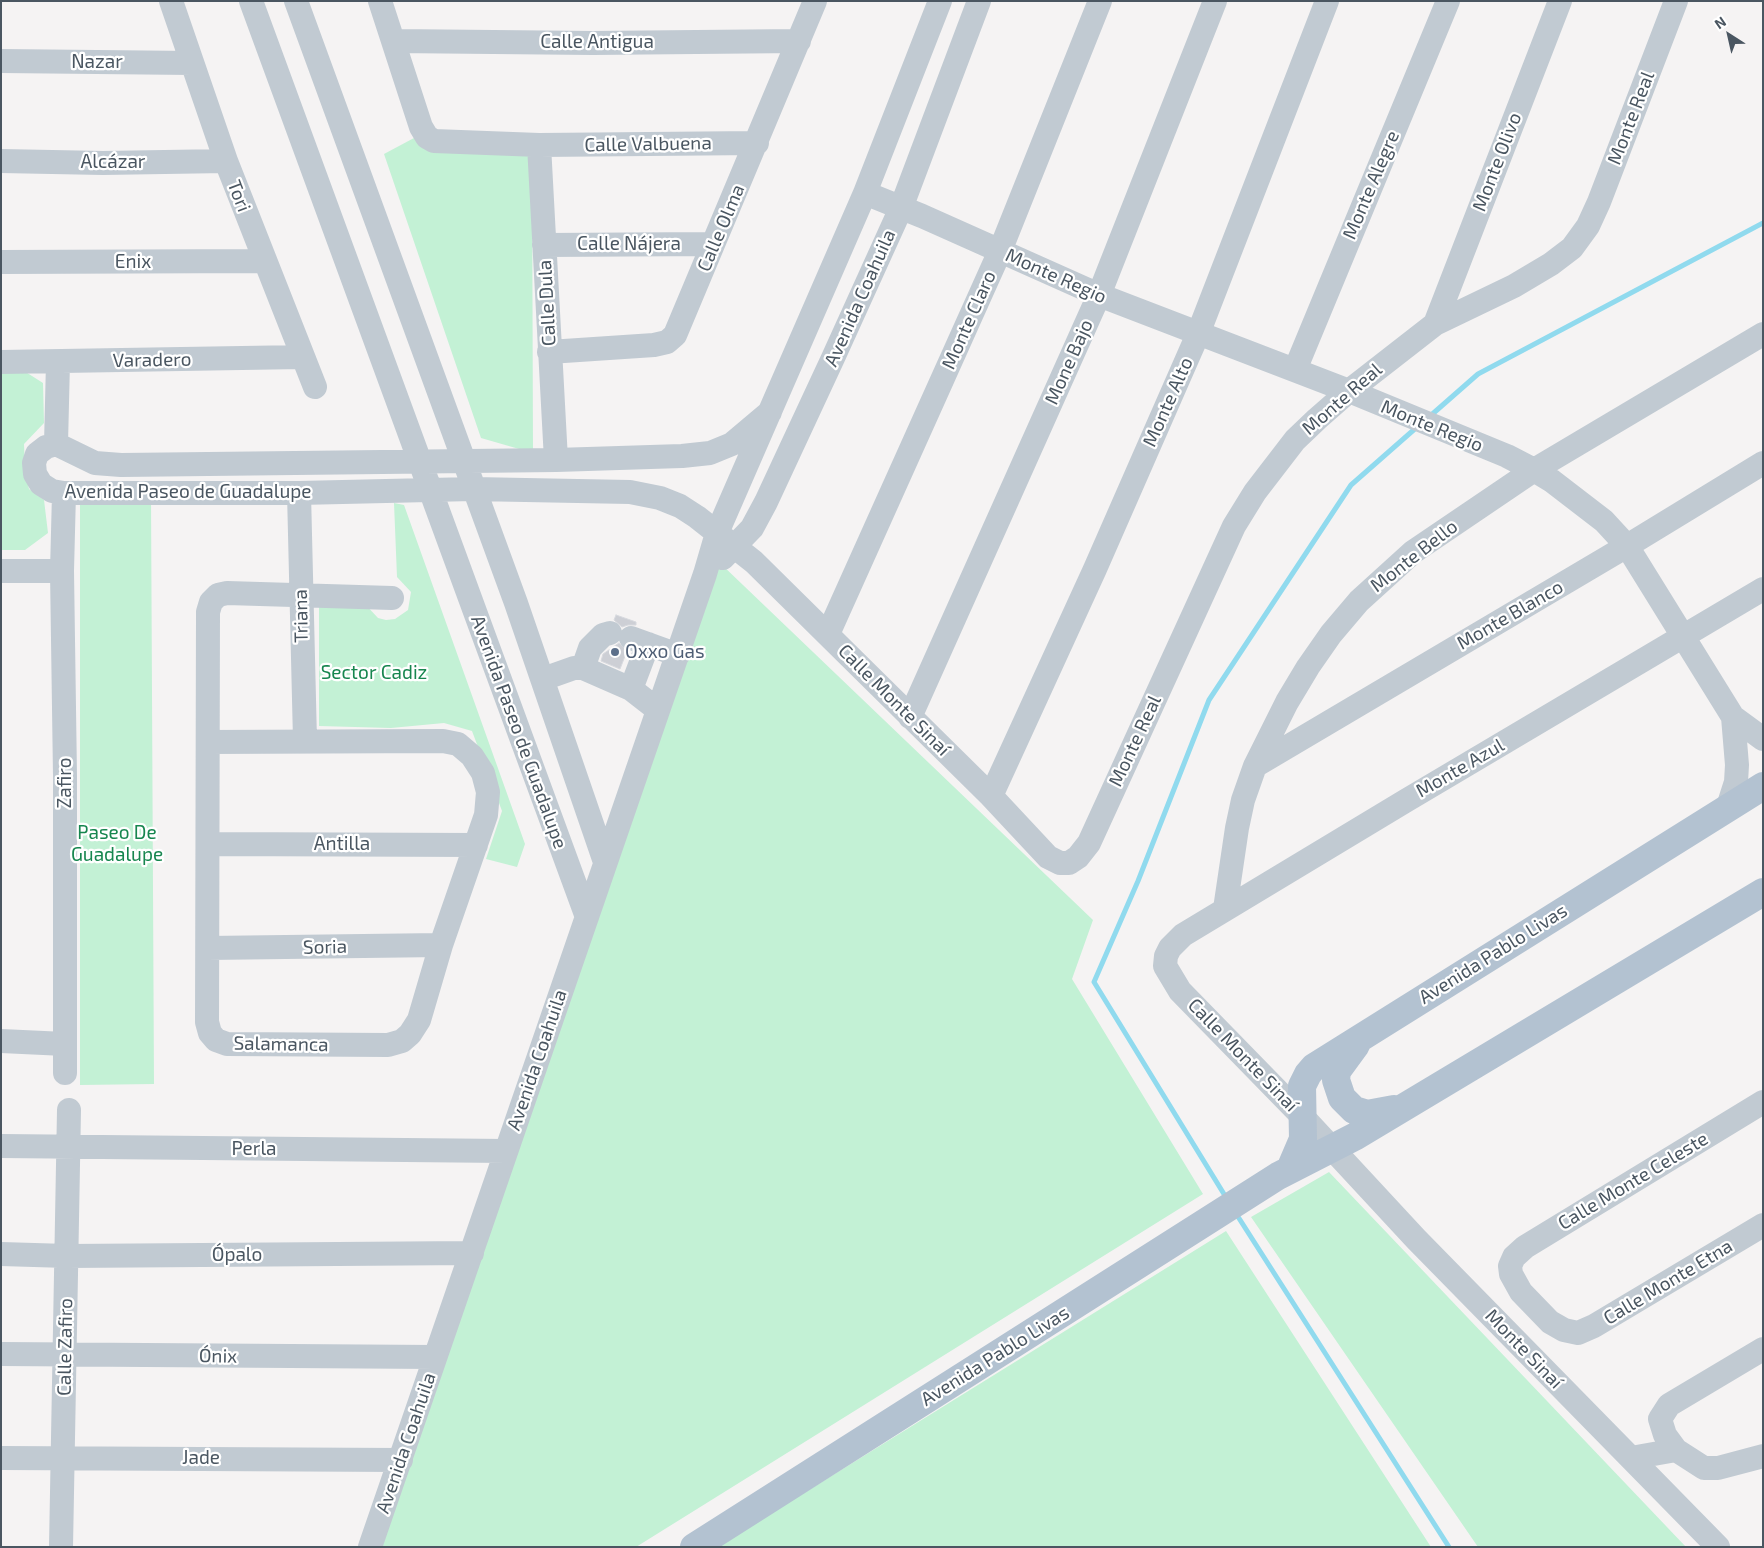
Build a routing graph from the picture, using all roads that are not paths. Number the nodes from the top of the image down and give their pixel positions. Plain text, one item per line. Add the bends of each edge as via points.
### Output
1 (171, 1) edge
2 (251, 1) edge
3 (296, 1) edge
4 (380, 1) edge
5 (815, 1) edge
6 (940, 1) edge
7 (980, 1) edge
8 (1100, 1) edge
9 (1215, 1) edge
10 (1327, 1) edge
11 (1448, 1) edge
12 (1560, 1) edge
13 (1676, 1) edge
14 (394, 41) junction
15 (799, 41) junction
16 (1, 62) edge
17 (192, 63) junction
18 (757, 143) junction
19 (539, 145) junction
20 (226, 160) junction
21 (1, 161) edge
22 (865, 193) junction
23 (901, 208) junction
24 (713, 244) junction
25 (544, 245) junction
26 (1000, 251) junction
27 (265, 261) junction
28 (1, 262) edge
29 (1099, 295) junction
30 (1435, 324) junction
31 (1198, 334) junction
32 (1763, 334) edge
33 (549, 352) junction
34 (302, 357) junction
35 (1, 362) edge
36 (58, 362) junction
37 (1295, 370) junction
38 (315, 387) dead end
39 (1349, 391) junction
40 (770, 412) junction
41 (56, 444) junction
42 (556, 460) junction
43 (419, 462) junction
44 (463, 462) junction
45 (1763, 463) edge
46 (1534, 470) junction
47 (473, 489) junction
48 (430, 490) junction
49 (64, 493) junction
50 (299, 493) junction
51 (716, 533) junction
52 (1627, 546) junction
53 (735, 547) junction
54 (1, 571) edge
55 (62, 571) junction
56 (705, 574) junction
57 (1763, 589) edge
58 (301, 594) junction
59 (392, 598) dead end
60 (828, 634) junction
61 (1684, 636) junction
62 (630, 638) junction
63 (678, 655) junction
64 (583, 668) junction
65 (543, 679) junction
66 (631, 689) junction
67 (658, 710) junction
68 (910, 717) junction
69 (1733, 717) junction
70 (1763, 739) edge
71 (305, 740) junction
72 (208, 742) junction
73 (1255, 766) junction
74 (1763, 786) edge
75 (991, 796) junction
76 (1728, 807) junction
77 (208, 844) junction
78 (476, 844) junction
79 (605, 862) junction
80 (1069, 863) joint
81 (1763, 892) edge
82 (1225, 909) junction
83 (586, 918) junction
84 (441, 944) junction
85 (208, 948) junction
86 (1166, 956) joint
87 (1368, 1033) junction
88 (1, 1041) edge
89 (64, 1044) junction
90 (65, 1073) dead end
91 (1763, 1102) edge
92 (1408, 1105) junction
93 (69, 1110) dead end
94 (1302, 1116) junction
95 (1, 1146) edge
96 (70, 1148) junction
97 (1332, 1149) junction
98 (506, 1151) junction
99 (1285, 1171) junction
100 (1763, 1225) edge
101 (472, 1253) junction
102 (1, 1254) edge
103 (67, 1256) junction
104 (1571, 1333) joint
105 (1763, 1349) edge
106 (1, 1354) edge
107 (64, 1354) junction
108 (435, 1357) junction
109 (1676, 1450) junction
110 (1763, 1456) edge
111 (1, 1458) edge
112 (1631, 1458) junction
113 (64, 1459) junction
114 (400, 1460) junction
115 (694, 1546) edge
116 (61, 1547) edge
117 (370, 1547) edge
118 (1718, 1547) edge

1 - 17 street, Tori
2 - 43 street, Avenida Paseo de Guadalupe
3 - 44 street, Avenida Paseo de Guadalupe
4 - 14 street
5 - 15 street, Calle Olma
6 - 22 street, Avenida Coahuila
7 - 23 street, Avenida Coahuila
8 - 26 street, Monte Claro
9 - 29 street, Mone Bajo
10 - 31 street, Monte Alto
11 - 37 street, Monte Alegre
12 - 30 street, Monte Olivo
13 - 30 street, Monte Real via 1588,226 1572,248 1514,286
14 - 15 street, Calle Antigua
14 - 19 street, Calle Valbuena via 421,127 428,137 445,143
15 - 18 street, Calle Olma
16 - 17 street, Nazar
17 - 20 street, Tori
18 - 19 street, Calle Valbuena
18 - 24 street, Calle Olma
19 - 25 street, Calle Dula
20 - 21 street, Alcázar
20 - 27 street, Tori
22 - 23 street, Monte Regio
22 - 40 street, Avenida Coahuila
23 - 26 street, Monte Regio
23 - 53 street, Avenida Coahuila via 766,502 752,528
24 - 25 street, Calle Nájera
24 - 33 street, Calle Olma via 682,325 667,342
25 - 33 street, Calle Dula
26 - 29 street, Monte Regio
26 - 60 street, Monte Claro
27 - 28 street, Enix
27 - 34 street, Tori
29 - 31 street, Monte Regio
29 - 68 street, Mone Bajo
30 - 39 street, Monte Real
31 - 37 street, Monte Regio
31 - 75 street, Monte Alto
32 - 46 street, Monte Bello
33 - 42 street, Calle Dula
34 - 36 street, Varadero
34 - 38 street, Tori
35 - 36 street, Varadero
36 - 41 street
37 - 39 street, Monte Regio
39 - 46 street, Monte Regio
39 - 80 street, Monte Real via 1295,440 1254,492 1238,519 1089,843
40 - 42 street, Avenida Paseo de Guadalupe via 732,444 710,453
40 - 51 street, Avenida Coahuila
41 - 43 street, Avenida Paseo de Guadalupe via 95,463 121,465
41 - 49 street, Avenida Paseo de Guadalupe via 46,446 37,454 35,474 41,484 52,491
42 - 44 street, Avenida Paseo de Guadalupe
43 - 44 street, Avenida Paseo de Guadalupe
43 - 48 street, Avenida Paseo de Guadalupe
44 - 47 street, Avenida Paseo de Guadalupe
45 - 52 street, Monte Blanco
46 - 52 street, Monte Regio via 1604,521
46 - 73 street, Monte Bello via 1413,552 1359,601 1308,667 1286,702
47 - 48 street, Avenida Paseo de Guadalupe
47 - 51 street, Avenida Paseo de Guadalupe via 630,492 680,506
47 - 65 street, Avenida Paseo de Guadalupe
48 - 50 street, Avenida Paseo de Guadalupe
48 - 83 street, Avenida Paseo de Guadalupe
49 - 50 street, Avenida Paseo de Guadalupe
49 - 55 street, Zafiro
50 - 58 street, Triana
51 - 53 street, Calle Monte Sinaí
51 - 56 street, Avenida Coahuila
52 - 61 street, Monte Regio
52 - 73 street, Monte Blanco
53 - 56 street, Avenida Coahuila
53 - 60 street, Calle Monte Sinaí
54 - 55 street
55 - 89 street, Zafiro
56 - 63 street, Avenida Coahuila
57 - 61 street, Monte Azul
58 - 59 street
58 - 71 street, Triana
58 - 72 street, Salamanca via 227,593 218,595 211,602 208,612
60 - 68 street, Calle Monte Sinaí
61 - 69 street, Monte Regio
61 - 82 street, Monte Azul
62 - 63 street
62 - 64 street via 603,635 590,648
62 - 66 street
63 - 67 street, Avenida Coahuila
64 - 65 street
64 - 66 street
65 - 79 street, Avenida Paseo de Guadalupe
66 - 67 street
67 - 79 street, Avenida Coahuila
68 - 75 street, Calle Monte Sinaí
69 - 70 street, Monte Regio
69 - 76 street, Monte Regio via 1736,774
71 - 72 street, Salamanca
71 - 78 street, Salamanca via 443,741 458,744 472,756 483,773 488,792 486,815
72 - 77 street, Salamanca
73 - 82 street, Monte Bello via 1239,819
74 - 76 main road, Avenida Pablo Livas
75 - 80 street, Calle Monte Sinaí via 1048,857 1060,864
76 - 87 main road, Avenida Pablo Livas
77 - 78 street, Antilla
77 - 85 street, Salamanca
78 - 84 street, Salamanca
79 - 83 street, Avenida Coahuila
81 - 92 main road, Avenida Pablo Livas
82 - 86 street, Monte Azul via 1183,935
83 - 98 street, Avenida Coahuila
84 - 85 street, Soria
84 - 85 street, Salamanca via 419,1020 402,1041 388,1045 227,1044 216,1040 207,1022
86 - 94 street, Calle Monte Sinaí via 1168,974 1180,990
87 - 92 main road via 1337,1071 1336,1080 1342,1098 1354,1110 1367,1114
87 - 94 main road, Avenida Pablo Livas via 1308,1074 1302,1086
88 - 89 street
89 - 90 street, Zafiro
91 - 104 street, Calle Monte Celeste via 1525,1247 1514,1258 1511,1274 1521,1292 1550,1322
92 - 97 main road, Avenida Pablo Livas
93 - 96 street, Calle Zafiro
94 - 97 street, Calle Monte Sinaí
94 - 99 main road, Avenida Pablo Livas via 1302,1144
95 - 96 street, Perla
96 - 98 street, Perla
96 - 103 street, Calle Zafiro
97 - 99 main road, Avenida Pablo Livas
97 - 112 street, Monte Sinaí
98 - 101 street, Avenida Coahuila
99 - 115 main road, Avenida Pablo Livas
100 - 104 street, Calle Monte Etna via 1594,1326
101 - 103 street, Ópalo
101 - 108 street, Avenida Coahuila
102 - 103 street, Ópalo
103 - 107 street, Calle Zafiro
105 - 109 street via 1669,1406 1660,1419 1665,1435
106 - 107 street, Ónix
107 - 108 street, Ónix
107 - 113 street, Calle Zafiro
108 - 114 street, Avenida Coahuila
109 - 110 street via 1704,1468 1718,1468
109 - 112 street
111 - 113 street, Jade
112 - 118 street, Monte Sinaí
113 - 114 street, Jade
113 - 116 street, Calle Zafiro
114 - 117 street, Avenida Coahuila

